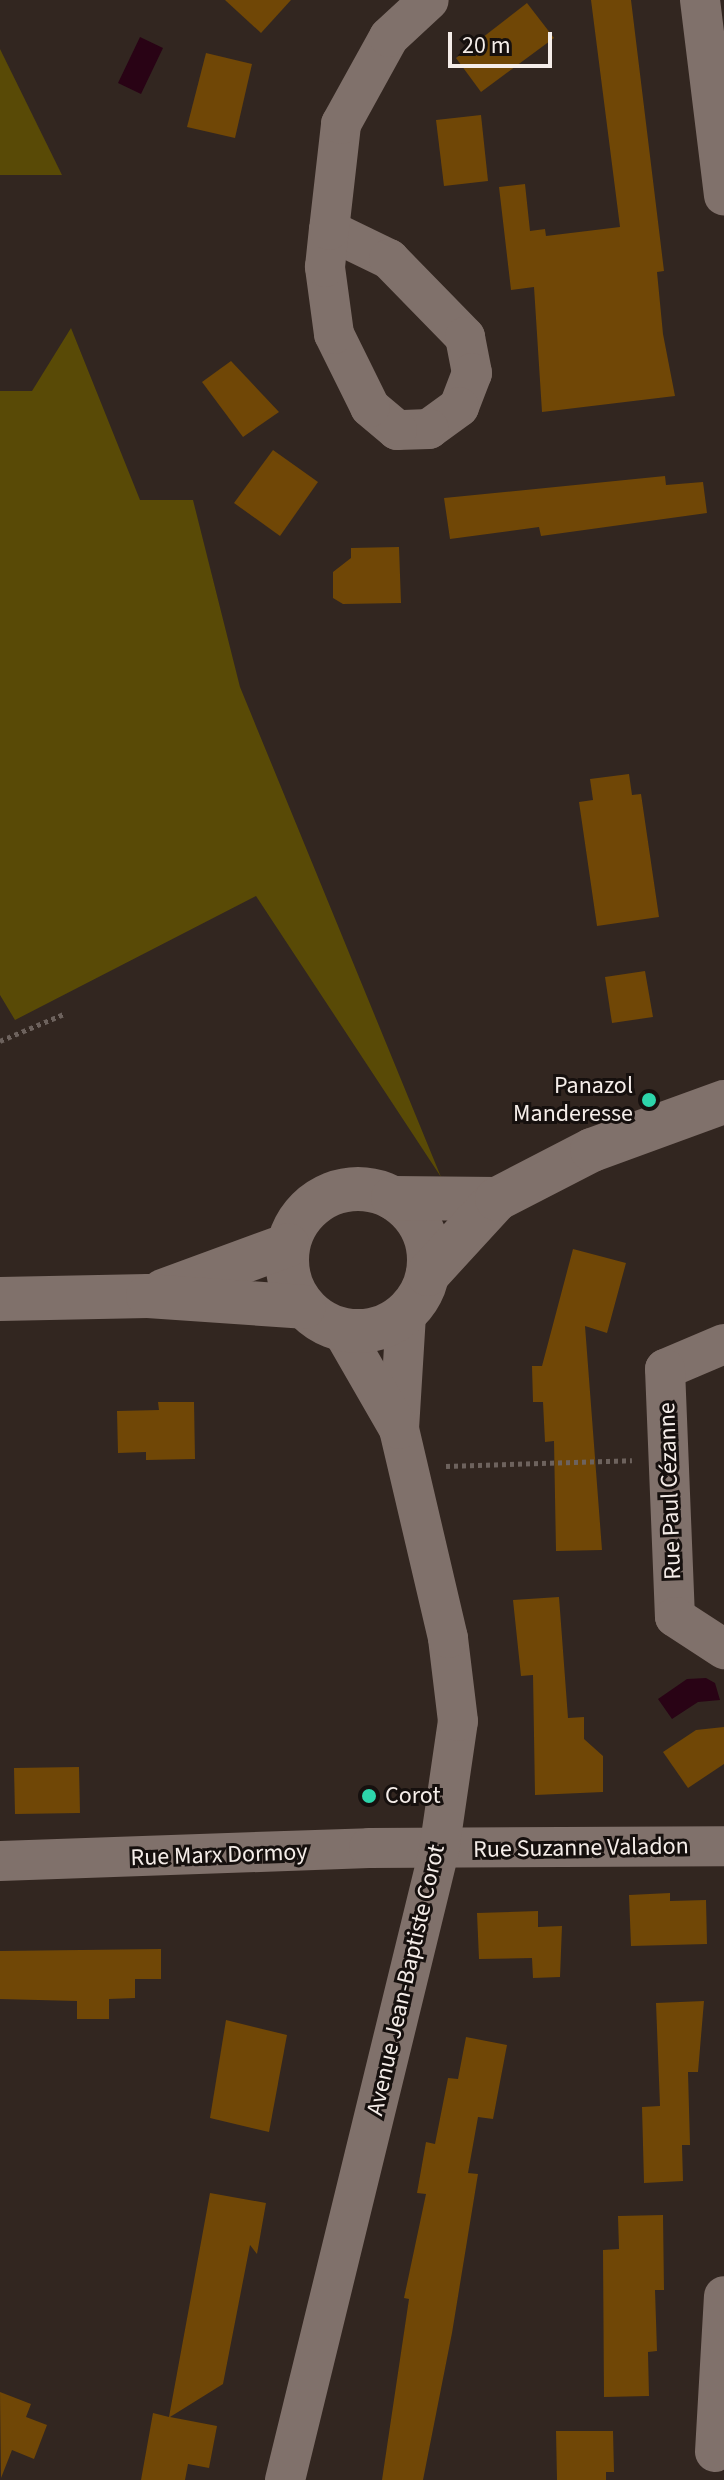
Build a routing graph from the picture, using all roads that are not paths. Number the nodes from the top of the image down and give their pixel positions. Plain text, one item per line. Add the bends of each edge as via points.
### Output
1 (429, 0) edge
2 (700, 0) edge
3 (724, 196) edge
4 (329, 230) junction
5 (724, 1102) edge
6 (393, 1198) junction
7 (497, 1199) junction
8 (288, 1245) junction
9 (428, 1274) junction
10 (148, 1296) junction
11 (0, 1299) edge
12 (304, 1307) junction
13 (406, 1313) junction
14 (342, 1330) junction
15 (724, 1344) edge
16 (399, 1429) junction
17 (724, 1649) edge
18 (724, 1846) edge
19 (439, 1851) junction
20 (0, 1861) edge
21 (724, 2296) edge
22 (715, 2452) dead end
23 (285, 2480) edge

1 - 4 street via 389,37 341,124
2 - 3 street
4 - 4 street via 325,267 334,334 370,407 397,430 429,429 459,407 472,373 465,337 389,259
5 - 7 street via 592,1150
6 - 7 street
6 - 8 street via 337,1190 310,1207
6 - 9 street via 423,1230
7 - 9 street
8 - 10 street
8 - 12 street via 292,1289
9 - 13 street
10 - 11 street
10 - 12 street
12 - 14 street
13 - 14 street via 387,1326
13 - 16 street, Avenue Jean-Baptiste Corot
14 - 16 street, Avenue Jean-Baptiste Corot
15 - 17 street, Rue Paul Cézanne via 665,1369 675,1617
16 - 19 street, Avenue Jean-Baptiste Corot via 448,1638 458,1721
18 - 19 street, Rue Suzanne Valadon
19 - 20 street, Rue Marx Dormoy
19 - 23 street, Avenue Jean-Baptiste Corot
21 - 22 street

